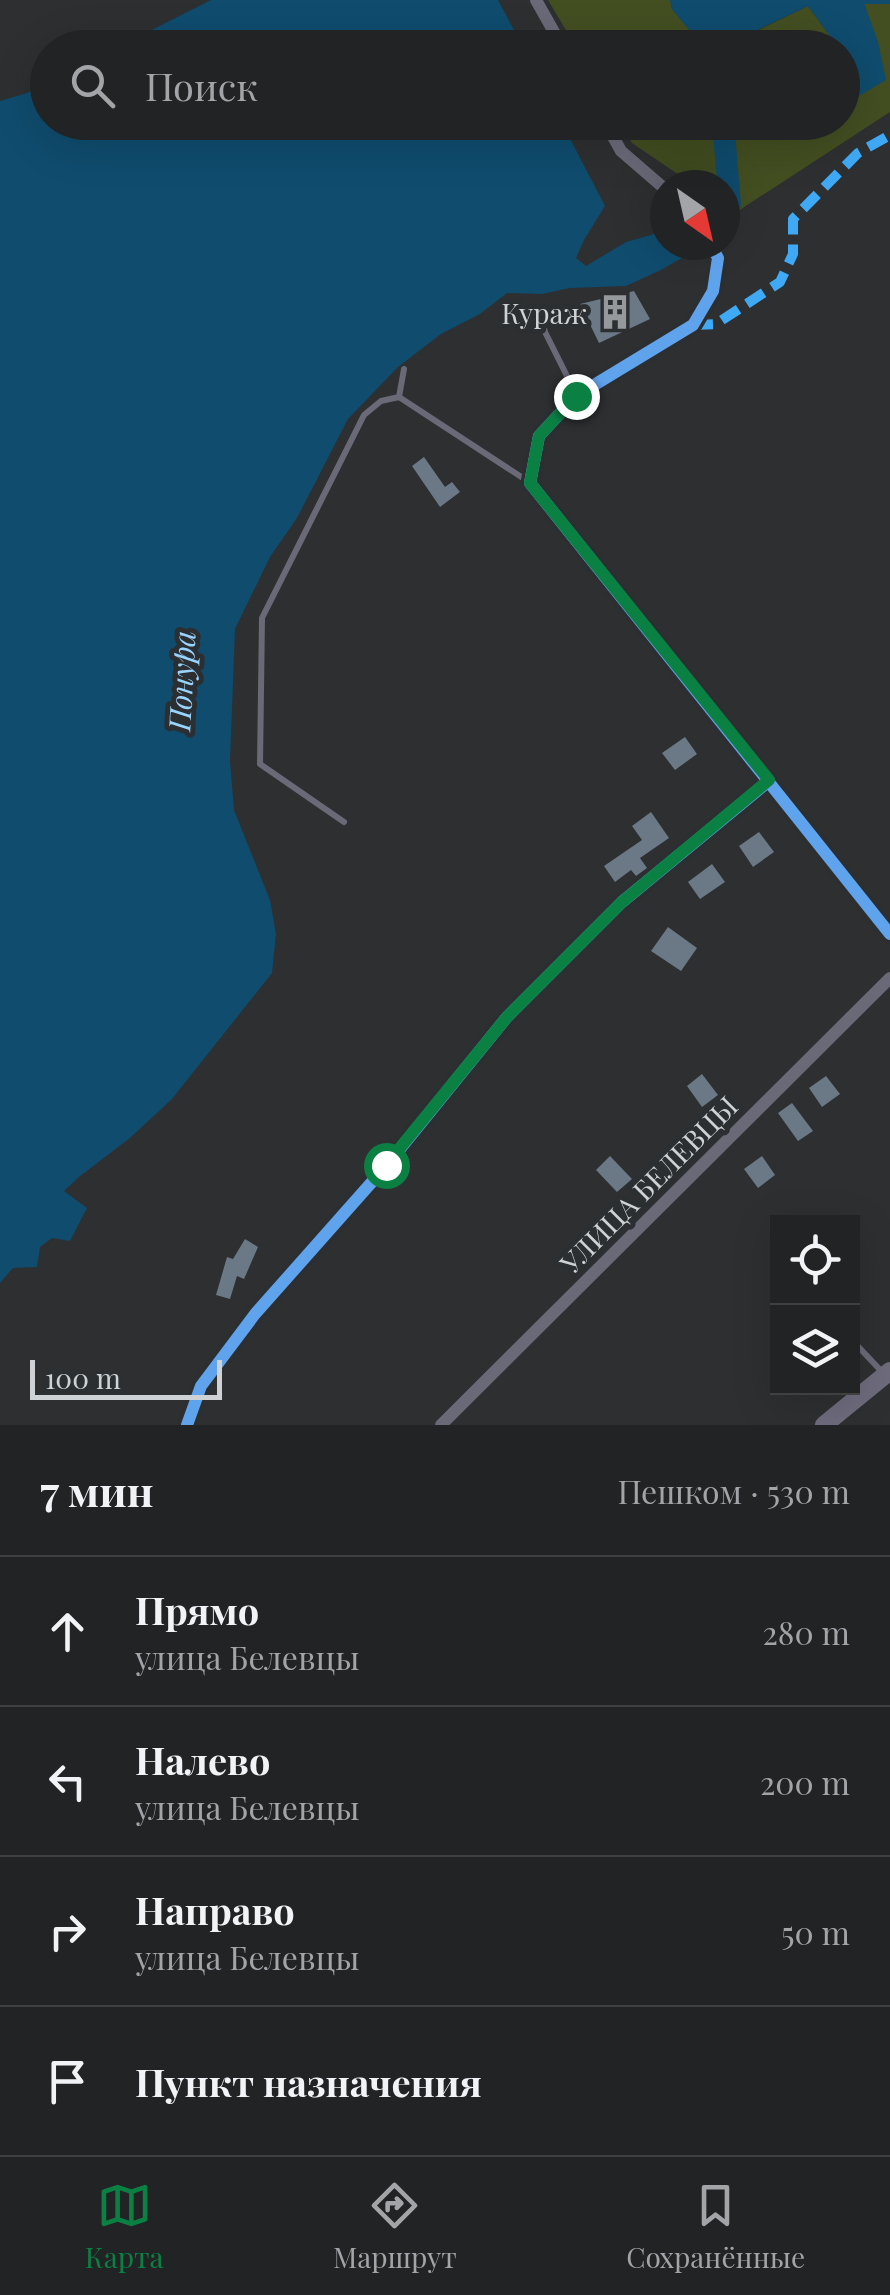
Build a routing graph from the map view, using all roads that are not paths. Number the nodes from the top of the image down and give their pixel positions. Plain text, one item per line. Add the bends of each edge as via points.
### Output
1 (536, 0) edge
2 (553, 30) edge
3 (615, 140) edge
4 (650, 177) edge
5 (718, 260) edge
6 (538, 310) dead end
7 (404, 368) dead end
8 (576, 396) junction
9 (399, 397) junction
10 (530, 483) junction
11 (769, 780) junction
12 (344, 822) dead end
13 (890, 934) edge
14 (890, 978) edge
15 (860, 1347) edge
16 (888, 1373) edge
17 (187, 1425) edge
18 (441, 1425) edge
19 (824, 1425) edge

1 - 2 street
3 - 4 street
5 - 8 street via 713,291 692,325
6 - 8 lane
7 - 9 lane
8 - 10 street via 539,436
9 - 10 lane
9 - 12 lane via 364,415 262,618 260,764
10 - 11 street
11 - 13 street
11 - 17 street via 622,902 507,1017 255,1314 202,1386
14 - 18 street, УЛИЦА БЕЛЕВЦЫ
15 - 16 lane
16 - 19 main road

